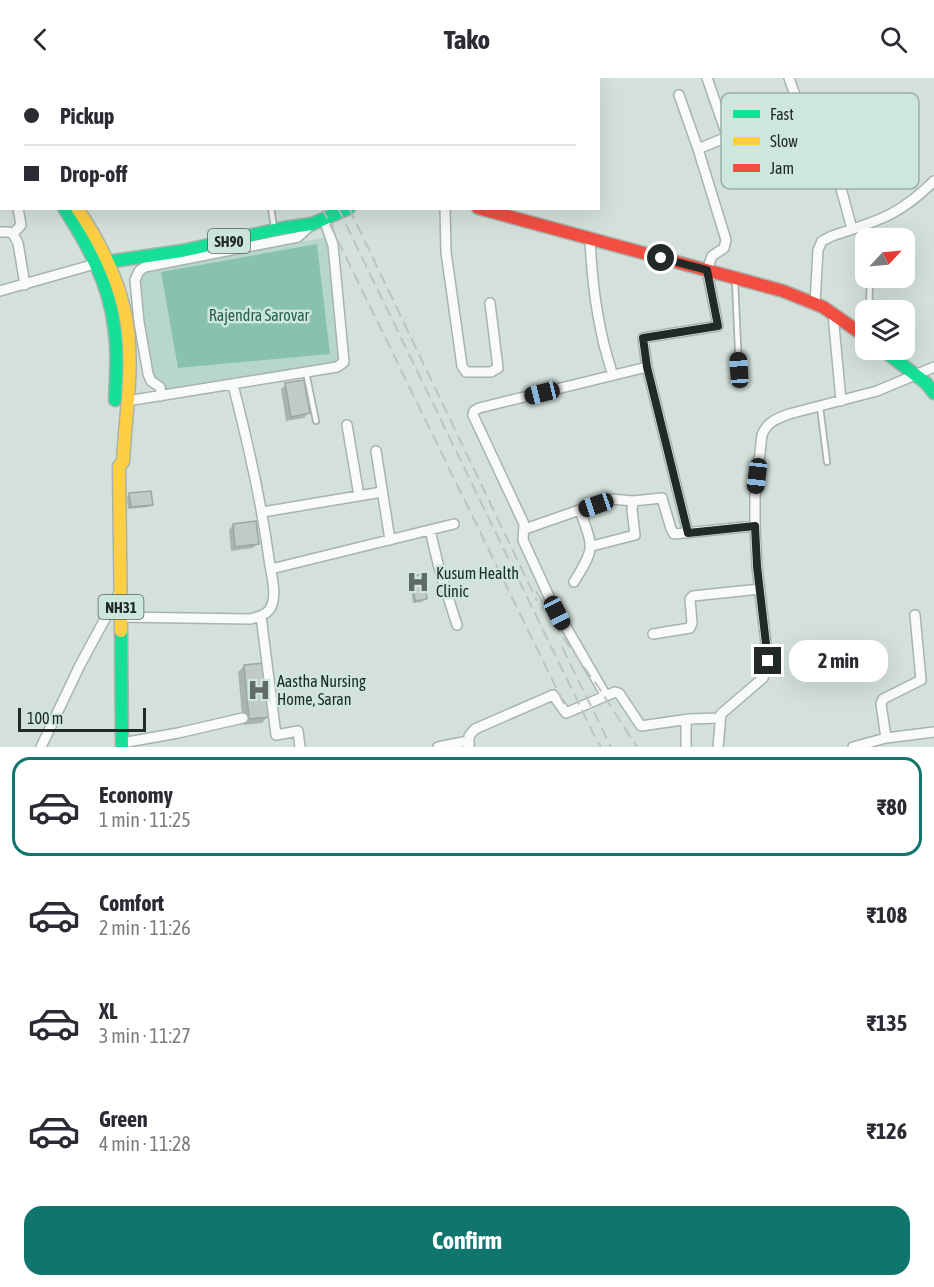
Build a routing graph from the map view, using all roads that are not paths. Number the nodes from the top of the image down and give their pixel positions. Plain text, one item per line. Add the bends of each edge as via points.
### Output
1 (707, 78) edge
2 (789, 78) edge
3 (794, 93) edge
4 (679, 95) dead end
5 (721, 117) edge
6 (721, 140) edge
7 (698, 149) junction
8 (934, 181) edge
9 (841, 189) edge
10 (18, 210) edge
11 (65, 210) edge
12 (78, 210) edge
13 (271, 210) edge
14 (344, 210) edge
15 (445, 210) edge
16 (486, 210) edge
17 (324, 219) junction
18 (312, 224) junction
19 (852, 229) junction
20 (275, 230) junction
21 (0, 232) edge
22 (13, 234) junction
23 (590, 239) junction
24 (100, 263) junction
25 (707, 270) junction
26 (735, 278) junction
27 (25, 285) junction
28 (0, 291) edge
29 (490, 303) dead end
30 (815, 304) junction
31 (833, 314) junction
32 (855, 329) edge
33 (896, 360) edge
34 (647, 367) junction
35 (934, 368) edge
36 (611, 369) dead end
37 (739, 370) dead end
38 (306, 372) junction
39 (917, 376) junction
40 (233, 385) junction
41 (934, 393) edge
42 (161, 396) junction
43 (126, 401) junction
44 (841, 401) junction
45 (820, 407) junction
46 (316, 421) dead end
47 (348, 425) dead end
48 (376, 451) dead end
49 (827, 462) dead end
50 (119, 466) junction
51 (382, 492) junction
52 (359, 496) junction
53 (633, 501) junction
54 (580, 510) junction
55 (263, 512) junction
56 (453, 524) dead end
57 (755, 526) junction
58 (525, 529) junction
59 (430, 530) junction
60 (688, 533) junction
61 (390, 540) junction
62 (592, 546) junction
63 (271, 569) junction
64 (574, 582) dead end
65 (760, 589) junction
66 (120, 590) junction
67 (915, 615) dead end
68 (261, 616) junction
69 (121, 617) junction
70 (457, 626) dead end
71 (653, 634) dead end
72 (606, 696) junction
73 (243, 718) dead end
74 (720, 718) junction
75 (689, 719) junction
76 (934, 732) edge
77 (886, 738) junction
78 (468, 744) edge
79 (122, 745) edge
80 (41, 747) edge
81 (300, 747) edge
82 (438, 747) edge
83 (686, 747) edge
84 (718, 747) edge
85 (853, 747) edge

1 - 5 street
2 - 3 street
4 - 7 street
6 - 7 street
7 - 25 street via 726,240 724,248 711,258
8 - 19 street via 894,214
9 - 19 street
10 - 22 street via 21,225
11 - 24 main road, NH31
12 - 24 main road, NH31
13 - 20 lane
14 - 17 main road, SH90
15 - 29 street via 449,274 466,372 491,372 498,368
16 - 23 main road
17 - 18 main road, SH90
17 - 38 street via 333,245 344,362 337,367
18 - 20 main road, SH90
18 - 42 street via 298,237 139,271 135,280 142,340 148,374 160,387
19 - 30 street via 820,244
20 - 24 main road, SH90 via 182,251
21 - 22 street
22 - 27 street
23 - 25 main road
23 - 36 street via 596,310
24 - 27 street
24 - 43 main road, NH31 via 116,285 128,332
24 - 50 main road, NH31 via 114,319 114,462
25 - 26 main road
25 - 34 street via 718,326 643,338
26 - 30 main road
26 - 37 lane
27 - 28 street
30 - 31 main road
31 - 32 main road
31 - 44 street
33 - 39 main road
34 - 58 street via 474,411 473,420
34 - 60 street
35 - 39 street
38 - 40 street
38 - 46 lane
39 - 41 main road
39 - 44 street
40 - 42 street
40 - 55 street
42 - 43 street
43 - 50 main road, NH31 via 123,462
44 - 45 street
45 - 49 lane
45 - 57 street via 776,419 765,426 754,496
47 - 52 street
48 - 51 street
50 - 66 main road, NH31
51 - 52 street
51 - 61 street
52 - 55 street
53 - 54 street via 612,500
53 - 60 street via 662,498 673,533
53 - 62 street via 635,535
54 - 58 street
54 - 62 street
55 - 63 street
56 - 59 street
57 - 60 street
57 - 65 street
58 - 72 street via 523,540 551,601
59 - 61 street
59 - 70 street
61 - 63 street
62 - 64 street
63 - 68 street via 273,598 270,608
65 - 71 street via 693,596 690,628
65 - 74 street via 766,671
66 - 69 main road, NH31
66 - 80 street
67 - 77 street via 921,680 881,701
68 - 69 street
68 - 81 street via 276,735 298,731
69 - 79 main road, NH31
72 - 75 street via 619,693 641,726
72 - 78 street via 566,713 553,695 476,729
73 - 79 street
74 - 75 street
74 - 84 street
75 - 83 street
76 - 77 street
77 - 85 street
78 - 82 street

